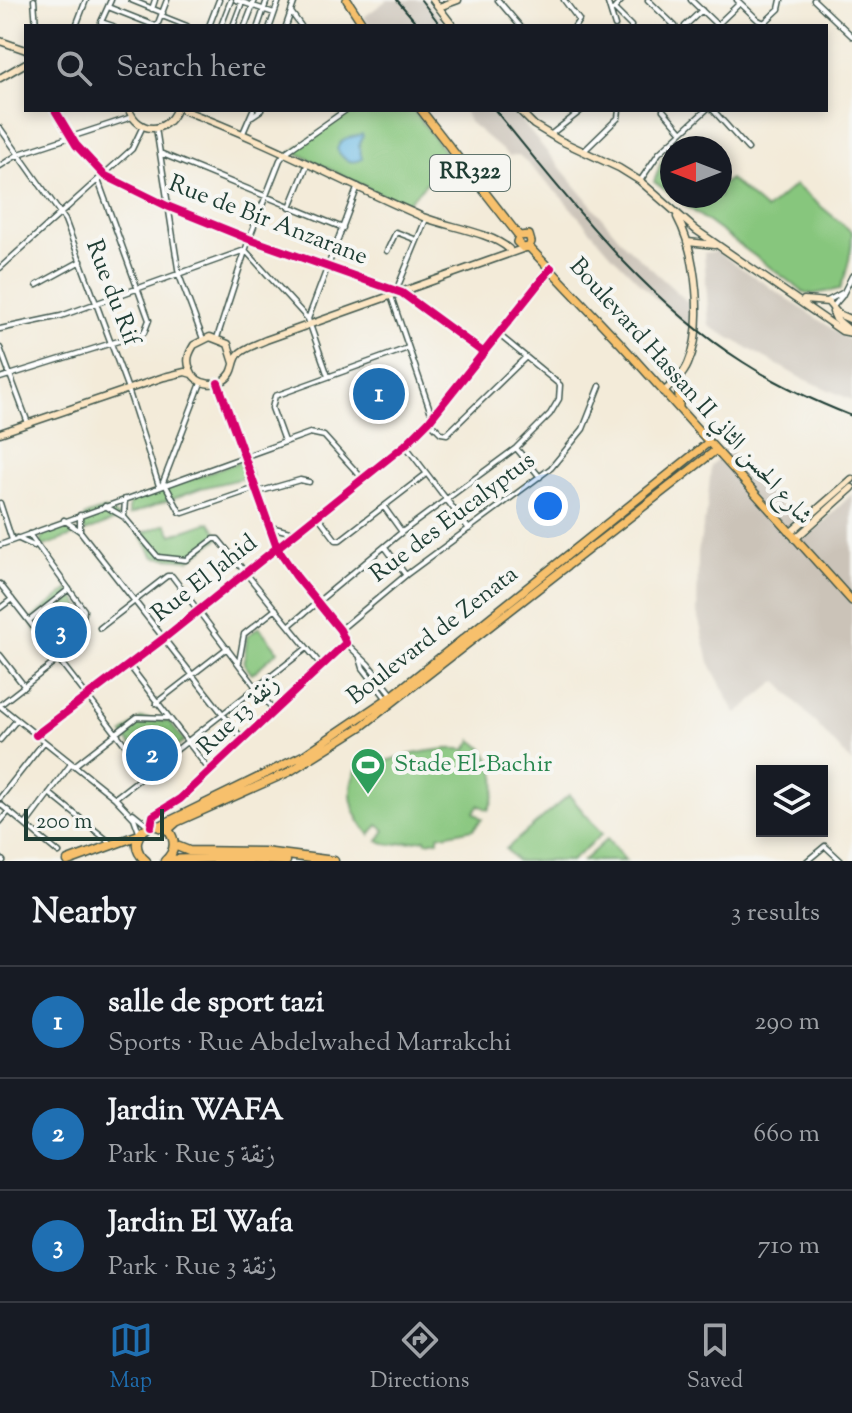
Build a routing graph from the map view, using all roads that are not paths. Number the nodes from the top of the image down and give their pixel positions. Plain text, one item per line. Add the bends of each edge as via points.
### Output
1 (34, 0) edge
2 (86, 0) edge
3 (111, 0) edge
4 (155, 0) edge
5 (167, 0) edge
6 (219, 0) edge
7 (238, 0) edge
8 (267, 0) edge
9 (279, 0) edge
10 (295, 0) edge
11 (347, 0) edge
12 (433, 0) edge
13 (458, 0) edge
14 (498, 0) edge
15 (564, 0) edge
16 (607, 0) edge
17 (622, 0) edge
18 (648, 0) edge
19 (692, 0) edge
20 (781, 0) edge
21 (135, 1) edge
22 (816, 1) edge
23 (739, 2) edge
24 (143, 3) edge
25 (254, 3) edge
26 (108, 7) junction
27 (439, 7) junction
28 (152, 9) junction
29 (263, 9) junction
30 (612, 10) junction
31 (702, 10) junction
32 (291, 12) junction
33 (274, 13) junction
34 (162, 14) junction
35 (137, 19) junction
36 (36, 24) edge
37 (77, 24) edge
38 (99, 24) edge
39 (135, 24) edge
40 (151, 24) edge
41 (157, 24) edge
42 (182, 24) edge
43 (210, 24) edge
44 (222, 24) edge
45 (233, 24) edge
46 (246, 24) edge
47 (259, 24) edge
48 (271, 24) edge
49 (287, 24) edge
50 (300, 24) edge
51 (363, 24) edge
52 (452, 24) edge
53 (518, 24) edge
54 (576, 24) edge
55 (615, 24) edge
56 (628, 24) edge
57 (673, 24) edge
58 (687, 24) edge
59 (715, 24) edge
60 (719, 24) edge
61 (851, 35) edge
62 (0, 41) edge
63 (24, 49) edge
64 (24, 64) edge
65 (0, 78) edge
66 (56, 112) edge
67 (175, 112) edge
68 (188, 112) edge
69 (252, 112) edge
70 (258, 112) edge
71 (343, 112) edge
72 (423, 112) edge
73 (521, 112) edge
74 (579, 112) edge
75 (619, 112) edge
76 (665, 112) edge
77 (704, 112) edge
78 (715, 112) edge
79 (130, 114) edge
80 (250, 118) junction
81 (143, 126) junction
82 (0, 128) edge
83 (156, 128) junction
84 (682, 132) junction
85 (243, 133) junction
86 (550, 135) junction
87 (70, 136) junction
88 (678, 136) edge
89 (748, 149) dead end
90 (286, 152) junction
91 (582, 152) junction
92 (660, 152) edge
93 (159, 153) junction
94 (19, 154) junction
95 (308, 163) junction
96 (0, 166) edge
97 (104, 175) junction
98 (98, 180) junction
99 (640, 181) junction
100 (358, 185) junction
101 (264, 196) junction
102 (167, 206) junction
103 (290, 207) junction
104 (673, 211) junction
105 (62, 213) junction
106 (427, 218) junction
107 (343, 228) junction
108 (698, 231) junction
109 (518, 238) junction
110 (249, 239) junction
111 (687, 239) junction
112 (417, 240) junction
113 (698, 243) junction
114 (722, 247) junction
115 (527, 248) junction
116 (509, 249) junction
117 (245, 250) junction
118 (387, 251) dead end
119 (497, 259) junction
120 (81, 261) junction
121 (693, 265) junction
122 (328, 267) junction
123 (0, 268) edge
124 (551, 268) junction
125 (179, 275) junction
126 (852, 276) edge
127 (37, 285) dead end
128 (137, 289) junction
129 (845, 290) junction
130 (397, 293) junction
131 (797, 298) junction
132 (824, 302) junction
133 (97, 303) junction
134 (832, 309) junction
135 (822, 314) junction
136 (852, 320) edge
137 (309, 321) junction
138 (0, 329) edge
139 (498, 334) junction
140 (852, 334) edge
141 (217, 338) junction
142 (203, 339) junction
143 (266, 340) junction
144 (228, 344) junction
145 (113, 345) junction
146 (0, 348) edge
147 (408, 348) junction
148 (484, 353) junction
149 (526, 357) junction
150 (188, 360) junction
151 (234, 363) junction
152 (192, 374) junction
153 (10, 375) junction
154 (328, 376) junction
155 (164, 377) junction
156 (0, 378) edge
157 (679, 378) junction
158 (202, 382) junction
159 (218, 383) junction
160 (600, 386) dead end
161 (128, 389) junction
162 (663, 392) junction
163 (680, 410) junction
164 (431, 418) junction
165 (28, 423) junction
166 (0, 433) edge
167 (284, 442) junction
168 (709, 442) junction
169 (405, 445) junction
170 (516, 448) junction
171 (716, 450) junction
172 (244, 457) junction
173 (699, 457) junction
174 (426, 474) junction
175 (540, 477) junction
176 (363, 479) junction
177 (852, 479) edge
178 (309, 482) dead end
179 (162, 485) junction
180 (852, 488) edge
181 (257, 490) junction
182 (125, 499) junction
183 (447, 500) junction
184 (0, 503) edge
185 (105, 506) junction
186 (384, 507) junction
187 (80, 515) junction
188 (318, 516) junction
189 (124, 517) junction
190 (64, 520) junction
191 (269, 526) junction
192 (469, 530) junction
193 (80, 531) junction
194 (402, 532) junction
195 (29, 533) junction
196 (295, 534) junction
197 (793, 536) junction
198 (14, 539) junction
199 (0, 545) edge
200 (37, 547) junction
201 (385, 547) junction
202 (277, 548) junction
203 (246, 572) junction
204 (406, 575) junction
205 (0, 584) edge
206 (69, 589) junction
207 (12, 599) junction
208 (135, 601) junction
209 (852, 601) edge
210 (316, 603) junction
211 (0, 608) edge
212 (276, 609) junction
213 (197, 610) junction
214 (29, 621) junction
215 (290, 625) junction
216 (100, 628) dead end
217 (340, 630) junction
218 (163, 639) junction
219 (346, 643) junction
220 (227, 647) junction
221 (307, 648) junction
222 (0, 655) edge
223 (58, 659) junction
224 (239, 663) junction
225 (128, 664) junction
226 (321, 665) junction
227 (191, 675) junction
228 (25, 687) junction
229 (257, 688) junction
230 (87, 697) junction
231 (392, 699) junction
232 (156, 703) junction
233 (0, 706) edge
234 (274, 711) junction
235 (375, 712) junction
236 (223, 715) junction
237 (167, 718) junction
238 (17, 720) junction
239 (115, 734) junction
240 (36, 735) junction
241 (0, 740) edge
242 (243, 740) junction
243 (44, 742) junction
244 (187, 743) junction
245 (73, 765) junction
246 (210, 771) junction
247 (147, 773) junction
248 (49, 793) junction
249 (115, 798) junction
250 (0, 801) edge
251 (127, 810) junction
252 (9, 811) junction
253 (0, 822) edge
254 (26, 824) junction
255 (153, 826) junction
256 (168, 830) junction
257 (139, 834) junction
258 (112, 844) junction
259 (174, 845) junction
260 (59, 853) dead end
261 (165, 860) edge
262 (68, 861) edge
263 (146, 861) edge
264 (286, 861) edge
265 (334, 861) edge
266 (807, 861) edge
267 (841, 861) edge

1 - 36 street
2 - 37 street
3 - 26 street
4 - 28 street
5 - 34 street
6 - 43 street
7 - 25 street
7 - 44 street
7 - 45 street
8 - 29 street
9 - 33 street
10 - 32 street
11 - 51 main road
12 - 27 street
13 - 27 street
14 - 53 street
15 - 54 street via 579,20
16 - 30 street
17 - 30 street
18 - 57 street
19 - 31 street
20 - 23 street via 764,23
21 - 24 street
22 - 61 street
23 - 60 street
24 - 28 street
25 - 29 street
25 - 46 street
26 - 35 street
26 - 38 street
27 - 52 street
28 - 34 street
29 - 33 street
29 - 47 street
30 - 55 street
30 - 56 street
31 - 58 street
31 - 59 street
32 - 49 street
32 - 50 street
33 - 48 street
34 - 41 street
34 - 42 street
35 - 39 street
35 - 40 street
62 - 63 street
64 - 65 street
66 - 87 street, Rue de Bir Anzarane
67 - 83 street
68 - 85 street
69 - 80 street
70 - 80 street
71 - 90 street
72 - 109 main road, RR322
73 - 86 street
74 - 86 street
75 - 91 street
76 - 84 street
77 - 84 street
78 - 89 street
79 - 81 street
79 - 87 street
80 - 85 street
81 - 83 street
81 - 97 street via 132,149
82 - 94 street, Rue du Rif
83 - 93 street
84 - 88 street
85 - 90 street
86 - 91 street
87 - 94 street
87 - 97 street, Rue de Bir Anzarane
90 - 95 street
90 - 101 street
91 - 99 street
92 - 99 street
93 - 101 street
93 - 102 street
94 - 96 street
94 - 105 street, Rue du Rif
95 - 100 street
95 - 103 street
97 - 98 street
97 - 102 street, Rue de Bir Anzarane
98 - 105 street
98 - 128 street
99 - 104 street
100 - 106 street
100 - 107 street
101 - 103 street
101 - 110 street
102 - 110 street, Rue de Bir Anzarane
102 - 125 street
103 - 107 street
104 - 108 street
104 - 111 street
105 - 120 street, Rue du Rif
105 - 123 street
106 - 112 street
106 - 116 street
107 - 122 street
108 - 111 street via 690,231
108 - 113 street
108 - 114 street
109 - 115 main road, RR322 via 530,237
109 - 116 street
110 - 117 street
110 - 122 street, Rue de Bir Anzarane
111 - 113 street
111 - 121 street
112 - 118 street via 396,232
112 - 130 street
113 - 114 street
113 - 121 street
114 - 131 street
115 - 119 street
115 - 124 main road, Boulevard Hassan II شارع الحسن الثاني / RR322
116 - 119 street
117 - 125 street
117 - 137 street
117 - 141 street
119 - 130 street
120 - 127 street
120 - 133 street, Rue du Rif
121 - 157 street via 695,333
122 - 130 street, Rue de Bir Anzarane
122 - 137 street
124 - 139 street, Rue El Jahid
124 - 162 main road, Boulevard Hassan II شارع الحسن الثاني / RR322
125 - 128 street
125 - 142 street
126 - 129 street
128 - 133 street
128 - 145 street via 148,328
129 - 132 street
129 - 134 street
130 - 137 street
130 - 147 street
130 - 148 street, Rue de Bir Anzarane
131 - 132 street
131 - 135 street
132 - 134 street
132 - 135 street via 818,307
133 - 138 street
133 - 145 street, Rue du Rif
134 - 135 street via 829,315
134 - 136 street
134 - 140 street
135 - 140 street
137 - 143 street
137 - 154 street
139 - 148 street, Rue El Jahid
139 - 149 street
141 - 142 street
141 - 144 street
142 - 150 street
143 - 144 street
143 - 151 street via 240,353
144 - 151 street
145 - 153 street
145 - 161 street, Rue du Rif
146 - 153 street
147 - 154 street
147 - 164 street
148 - 164 street, Rue El Jahid
149 - 164 street via 447,434
149 - 170 street via 552,376 561,390 550,414
150 - 152 street
150 - 155 street
151 - 159 street
152 - 155 street
152 - 158 street
153 - 156 street
153 - 165 street
154 - 167 street via 273,399
155 - 161 street
157 - 162 street
157 - 163 main road
158 - 159 street
158 - 179 street
159 - 172 street
160 - 175 street, Rue des Eucalyptus via 580,433
161 - 165 street
161 - 179 street, Rue du Rif
162 - 163 main road, Boulevard Hassan II شارع الحسن الثاني / RR322
163 - 168 main road, Boulevard Hassan II شارع الحسن الثاني / RR322
164 - 169 street, Rue El Jahid
165 - 166 street
167 - 172 street
167 - 176 street via 319,433
168 - 171 main road, Boulevard Hassan II شارع الحسن الثاني / RR322
168 - 173 main road, Boulevard de Zenata
169 - 174 street
169 - 176 street, Rue El Jahid
170 - 175 street
170 - 183 street
171 - 173 main road, Boulevard de Zenata
171 - 197 main road, Boulevard Hassan II شارع الحسن الثاني / RR322
172 - 179 street
172 - 181 street
173 - 231 main road, Boulevard de Zenata
174 - 183 street
174 - 186 street
175 - 192 street, Rue des Eucalyptus
176 - 188 street, Rue El Jahid
177 - 197 street
178 - 181 street
179 - 181 street via 182,513
179 - 182 street
180 - 197 street
181 - 191 street
182 - 185 street
182 - 189 street
183 - 192 street
183 - 194 street
184 - 198 street
185 - 187 street
185 - 189 street
186 - 188 street via 340,540
186 - 194 street
187 - 190 street
187 - 193 street
188 - 196 street, Rue El Jahid
189 - 203 street via 158,557 186,560 216,538
190 - 193 street
190 - 195 street
191 - 196 street
191 - 202 street
192 - 204 street, Rue des Eucalyptus
193 - 208 street
194 - 201 street
195 - 198 street
195 - 200 street
196 - 202 street, Rue El Jahid
197 - 209 main road, Boulevard Hassan II شارع الحسن الثاني / RR322
198 - 199 street
198 - 200 street
200 - 206 street
201 - 204 street
201 - 210 street
202 - 203 street, Rue El Jahid
202 - 210 street
203 - 212 street
203 - 213 street, Rue El Jahid
204 - 217 street, Rue des Eucalyptus
205 - 207 street
206 - 214 street
206 - 223 street via 84,610 81,642
207 - 211 street
207 - 214 street
208 - 213 street via 170,575
208 - 216 street
208 - 218 street
210 - 215 street
210 - 217 street
212 - 215 street
212 - 224 street via 244,634
213 - 218 street, Rue El Jahid
213 - 220 street
214 - 223 street
215 - 221 street
217 - 219 street
218 - 225 street, Rue El Jahid
218 - 227 street
219 - 226 street, Rue 13 زنقة
219 - 231 street
220 - 224 street
220 - 227 street
221 - 226 street
221 - 229 street
222 - 228 street
223 - 228 street
223 - 230 street
224 - 229 street
225 - 230 street, Rue El Jahid
225 - 232 street
226 - 234 street, Rue 13 زنقة
227 - 232 street
227 - 236 street
228 - 233 street
229 - 234 street
229 - 236 street
230 - 239 street
230 - 240 street, Rue El Jahid
231 - 235 main road, Boulevard de Zenata
232 - 237 street
233 - 238 street
234 - 242 street, Rue 13 زنقة
235 - 255 main road, Boulevard de Zenata via 277,770
235 - 256 main road, Boulevard de Zenata via 289,772
236 - 242 street
236 - 244 street
237 - 239 street via 140,716
237 - 244 street
238 - 240 street
238 - 241 street
239 - 245 street
239 - 247 street
240 - 243 street
242 - 246 street, Rue 13 زنقة
243 - 245 street
243 - 250 street
244 - 246 street
244 - 247 street
245 - 248 street
245 - 249 street
246 - 255 street, Rue 13 زنقة via 156,813
247 - 249 street
248 - 254 street
248 - 258 street
249 - 251 street
250 - 252 street
251 - 255 street
251 - 257 street
252 - 253 street
252 - 254 street
254 - 260 street
255 - 256 highway
255 - 257 highway
256 - 259 highway
257 - 258 highway
257 - 263 highway via 138,852
258 - 262 highway
259 - 261 highway
259 - 265 highway via 189,851 264,852
261 - 264 highway
266 - 267 street via 825,846

